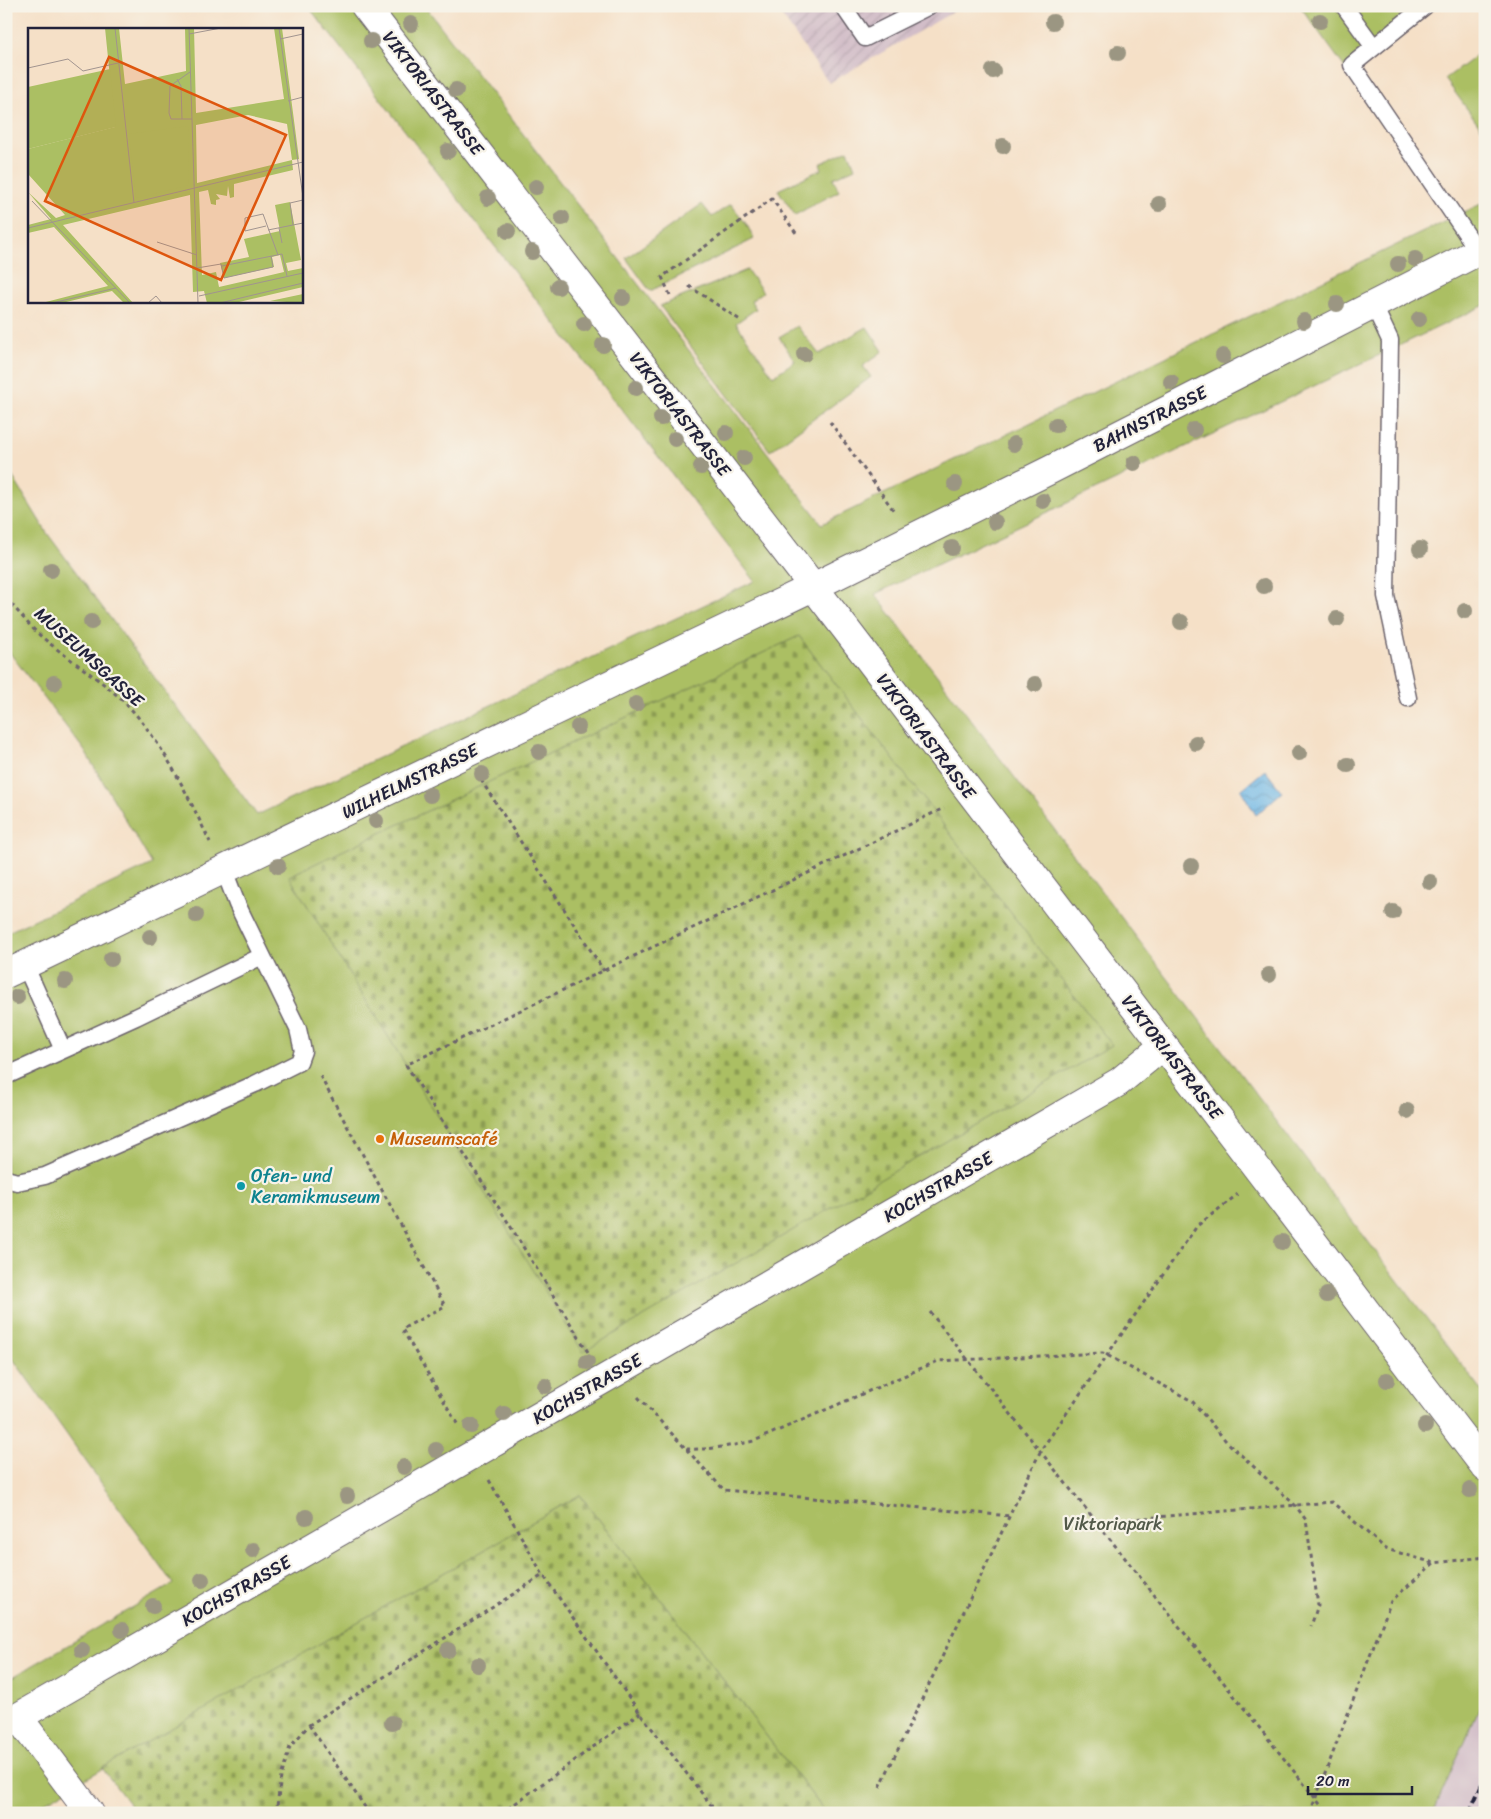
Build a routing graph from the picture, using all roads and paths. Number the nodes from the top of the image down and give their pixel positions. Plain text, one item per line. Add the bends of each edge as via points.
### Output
1 (365, 6) edge
2 (843, 6) edge
3 (929, 6) edge
4 (1344, 6) edge
5 (1425, 6) edge
6 (1373, 46) junction
7 (796, 233) dead end
8 (1482, 249) edge
9 (689, 286) dead end
10 (670, 295) dead end
11 (1373, 304) junction
12 (740, 320) dead end
13 (830, 422) dead end
14 (913, 538) junction
15 (813, 587) junction
16 (6, 598) edge
17 (1408, 698) dead end
18 (462, 756) junction
19 (972, 795) junction
20 (224, 870) junction
21 (262, 956) junction
22 (16, 970) edge
23 (604, 971) junction
24 (1163, 1046) junction
25 (63, 1050) junction
26 (318, 1072) dead end
27 (6, 1076) edge
28 (1262, 1175) junction
29 (6, 1179) edge
30 (930, 1312) dead end
31 (1107, 1355) junction
32 (968, 1360) junction
33 (609, 1376) junction
34 (686, 1449) junction
35 (1041, 1450) junction
36 (474, 1454) junction
37 (1485, 1467) edge
38 (1295, 1506) junction
39 (1010, 1516) junction
40 (1098, 1522) junction
41 (1485, 1557) edge
42 (1434, 1563) junction
43 (543, 1575) junction
44 (1311, 1626) dead end
45 (640, 1713) junction
46 (12, 1720) edge
47 (309, 1725) junction
48 (880, 1787) dead end
49 (1316, 1798) junction
50 (90, 1813) edge
51 (276, 1813) edge
52 (369, 1813) edge
53 (502, 1813) edge
54 (717, 1813) edge
55 (1310, 1813) edge
56 (1327, 1813) edge

1 - 15 street, VIKTORIASTRASSE
2 - 3 lane via 865,38
4 - 6 lane
5 - 6 lane
6 - 8 lane via 1352,65
7 - 10 path via 772,198 662,277
8 - 11 street, BAHNSTRASSE
9 - 12 path
11 - 14 street, BAHNSTRASSE
11 - 17 lane via 1390,340 1386,596
13 - 14 path
14 - 15 street, BAHNSTRASSE
15 - 18 street, WILHELMSTRASSE
15 - 19 street, VIKTORIASTRASSE
16 - 20 path, MUSEUMSGASSE via 40,636 130,708 159,744
18 - 20 street, WILHELMSTRASSE
18 - 23 path via 484,784
19 - 23 path
19 - 24 street, VIKTORIASTRASSE
20 - 21 lane
20 - 22 street, WILHELMSTRASSE
21 - 25 lane
21 - 29 lane via 298,1029 303,1051 299,1062 45,1176 17,1182
22 - 25 lane
23 - 33 path via 406,1065
24 - 28 street, VIKTORIASTRASSE
24 - 33 street, KOCHSTRASSE via 1120,1082
25 - 27 lane
26 - 36 path via 445,1306 402,1330
28 - 31 path via 1197,1226
28 - 37 street, VIKTORIASTRASSE
30 - 32 path
31 - 32 path
31 - 35 path
31 - 38 path via 1192,1402 1226,1441
32 - 34 path via 931,1363 754,1440 730,1447
32 - 35 path
33 - 34 path
33 - 36 street, KOCHSTRASSE
34 - 39 path via 724,1490
35 - 39 path
35 - 40 path
36 - 43 path
36 - 46 street, KOCHSTRASSE
38 - 40 path
38 - 42 path via 1332,1502 1386,1550
38 - 44 path via 1306,1520 1318,1605
39 - 48 path
40 - 49 path
41 - 42 path
42 - 49 path via 1391,1601
43 - 45 path
43 - 47 path
45 - 53 path
45 - 54 path
46 - 50 street
47 - 51 path via 290,1747 281,1777
47 - 52 path
49 - 55 path
49 - 56 path

